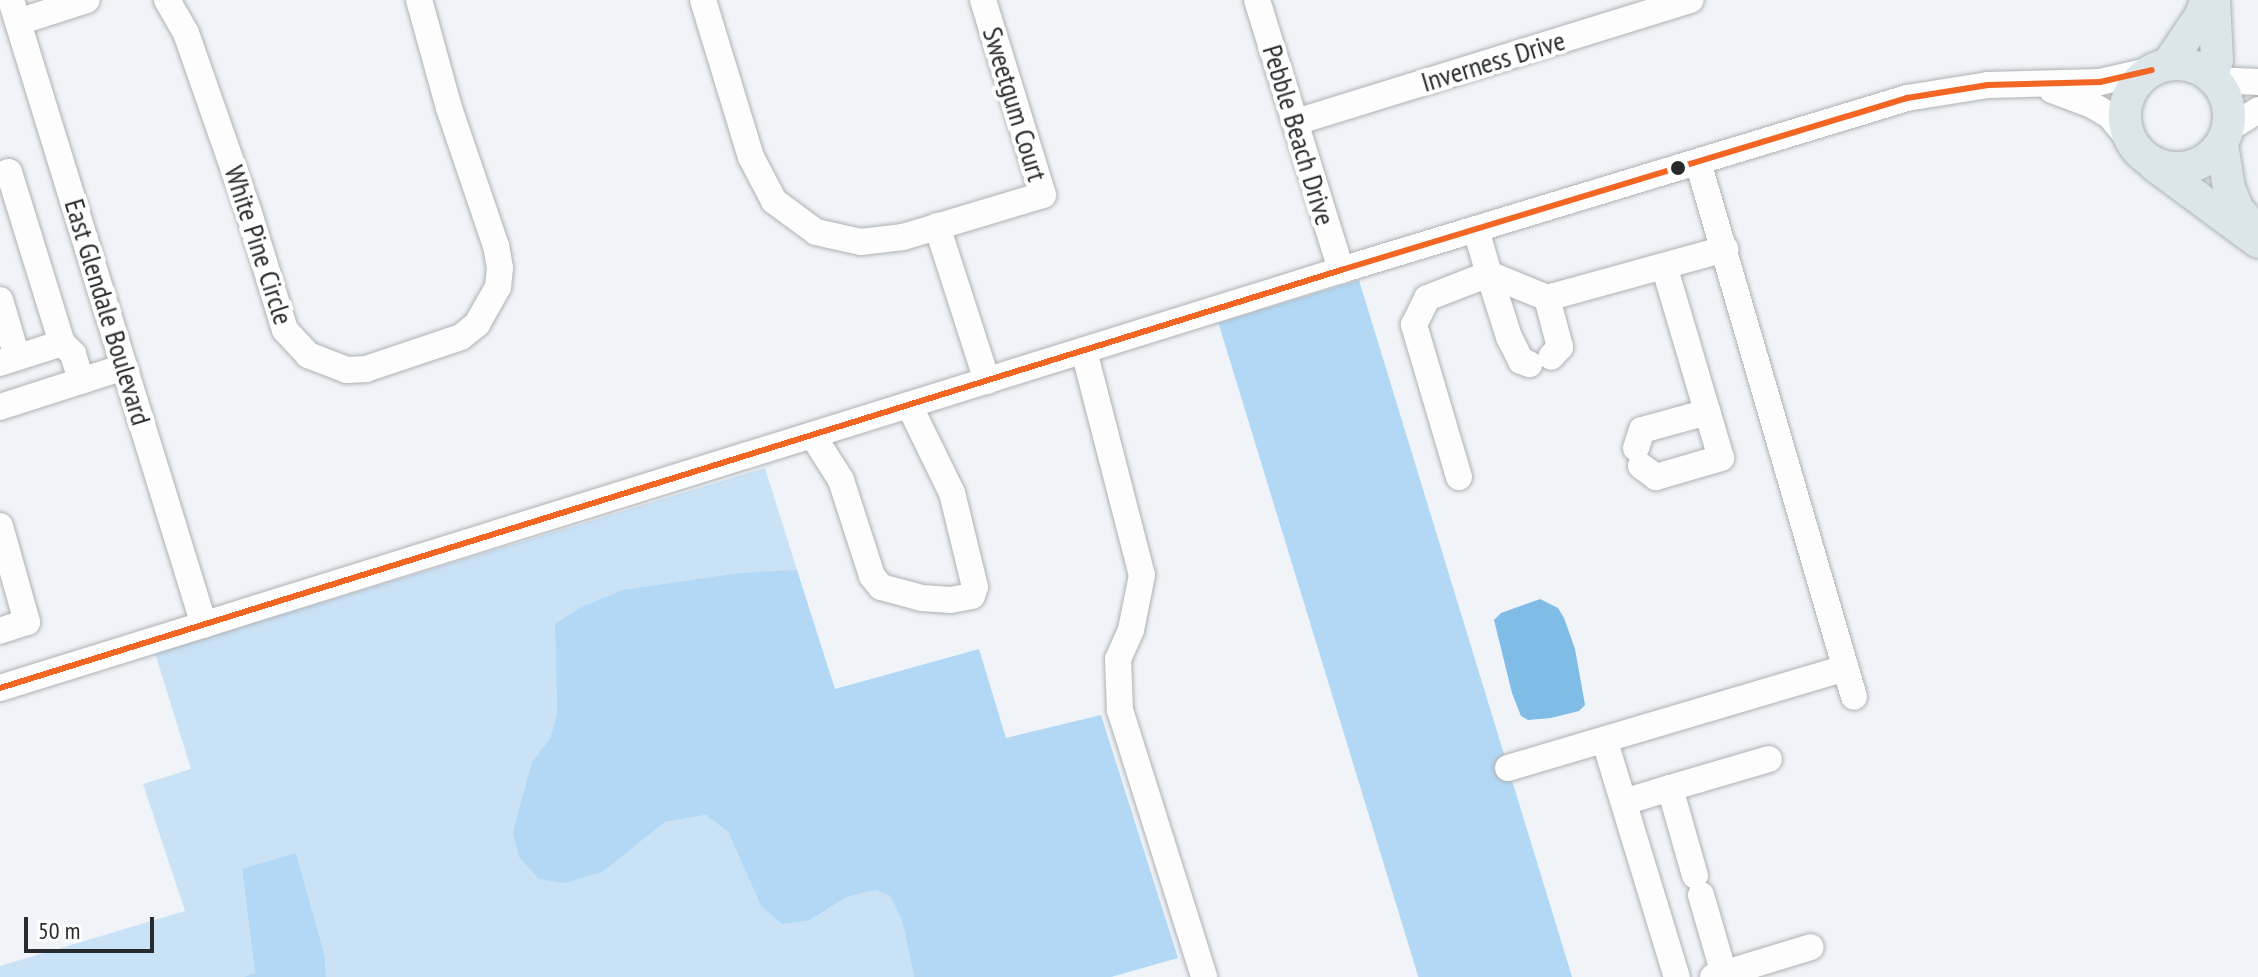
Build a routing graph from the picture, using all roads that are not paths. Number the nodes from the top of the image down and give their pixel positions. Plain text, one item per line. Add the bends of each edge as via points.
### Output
1 (87, 0) edge
2 (167, 0) edge
3 (419, 0) edge
4 (703, 0) edge
5 (983, 0) edge
6 (1257, 0) edge
7 (1691, 0) edge
8 (2207, 0) edge
9 (2214, 0) edge
10 (14, 11) edge
11 (2160, 67) junction
12 (2213, 78) junction
13 (2258, 82) edge
14 (2033, 85) junction
15 (2258, 110) edge
16 (1296, 122) junction
17 (2225, 136) junction
18 (2140, 151) junction
19 (1698, 162) junction
20 (0, 175) edge
21 (937, 226) junction
22 (1476, 230) junction
23 (2258, 234) edge
24 (2258, 242) edge
25 (1725, 249) junction
26 (1664, 266) junction
27 (1341, 270) junction
28 (1489, 274) junction
29 (1547, 298) junction
30 (0, 300) edge
31 (62, 343) junction
32 (1084, 351) junction
33 (8, 360) edge
34 (124, 367) junction
35 (81, 381) junction
36 (987, 381) junction
37 (909, 405) junction
38 (0, 407) edge
39 (1708, 412) junction
40 (813, 436) junction
41 (1459, 477) dead end
42 (0, 526) edge
43 (204, 625) junction
44 (0, 631) edge
45 (1845, 668) junction
46 (0, 688) edge
47 (1854, 697) dead end
48 (1605, 742) junction
49 (1769, 759) dead end
50 (1508, 768) dead end
51 (1670, 788) junction
52 (1624, 802) junction
53 (1811, 947) dead end
54 (1718, 975) edge
55 (1204, 977) edge
56 (1677, 977) edge

1 - 10 street
2 - 3 street, White Pine Circle via 186,33 285,330 308,355 347,370 366,369 461,337 477,324 498,287 496,246
4 - 21 street via 751,157 774,201 816,232 838,239 882,241
5 - 21 street, Sweetgum Court via 1043,195
6 - 16 street, Pebble Beach Drive
7 - 16 street, Inverness Drive
8 - 11 main road via 2200,17
9 - 12 main road
10 - 34 street, East Glendale Boulevard
11 - 12 main road via 2185,64
11 - 14 street via 2100,82
11 - 18 main road via 2138,81 2125,112
12 - 13 street
12 - 17 main road via 2227,103
14 - 18 street via 2094,106 2110,116
14 - 19 street via 1952,89 1907,98
15 - 17 street
16 - 27 street, Pebble Beach Drive
17 - 18 main road via 2202,161 2178,168
17 - 23 main road via 2229,188
18 - 24 main road
19 - 22 street
19 - 25 street
20 - 31 street via 9,172
21 - 36 street
22 - 27 street
22 - 28 street
25 - 26 street
25 - 45 street
26 - 29 street
26 - 39 street
27 - 32 street
28 - 29 street
28 - 29 street via 1521,361 1540,360 1560,347
28 - 41 street via 1427,298 1414,325
30 - 33 street
31 - 33 street
31 - 35 street via 73,354
32 - 36 street
32 - 55 street via 1142,575 1131,630 1118,659 1120,710
34 - 35 street
34 - 43 street, East Glendale Boulevard
35 - 38 street
36 - 37 street
37 - 40 street
37 - 40 street via 952,493 970,560 972,596 922,598 881,587 872,576 841,480
39 - 39 street via 1721,458 1656,477 1638,457 1642,430
40 - 43 street
42 - 44 street via 27,622
43 - 46 street
45 - 47 street
45 - 48 street
48 - 50 street
48 - 52 street
49 - 51 street
51 - 52 street
51 - 54 street
52 - 56 street
53 - 54 street

